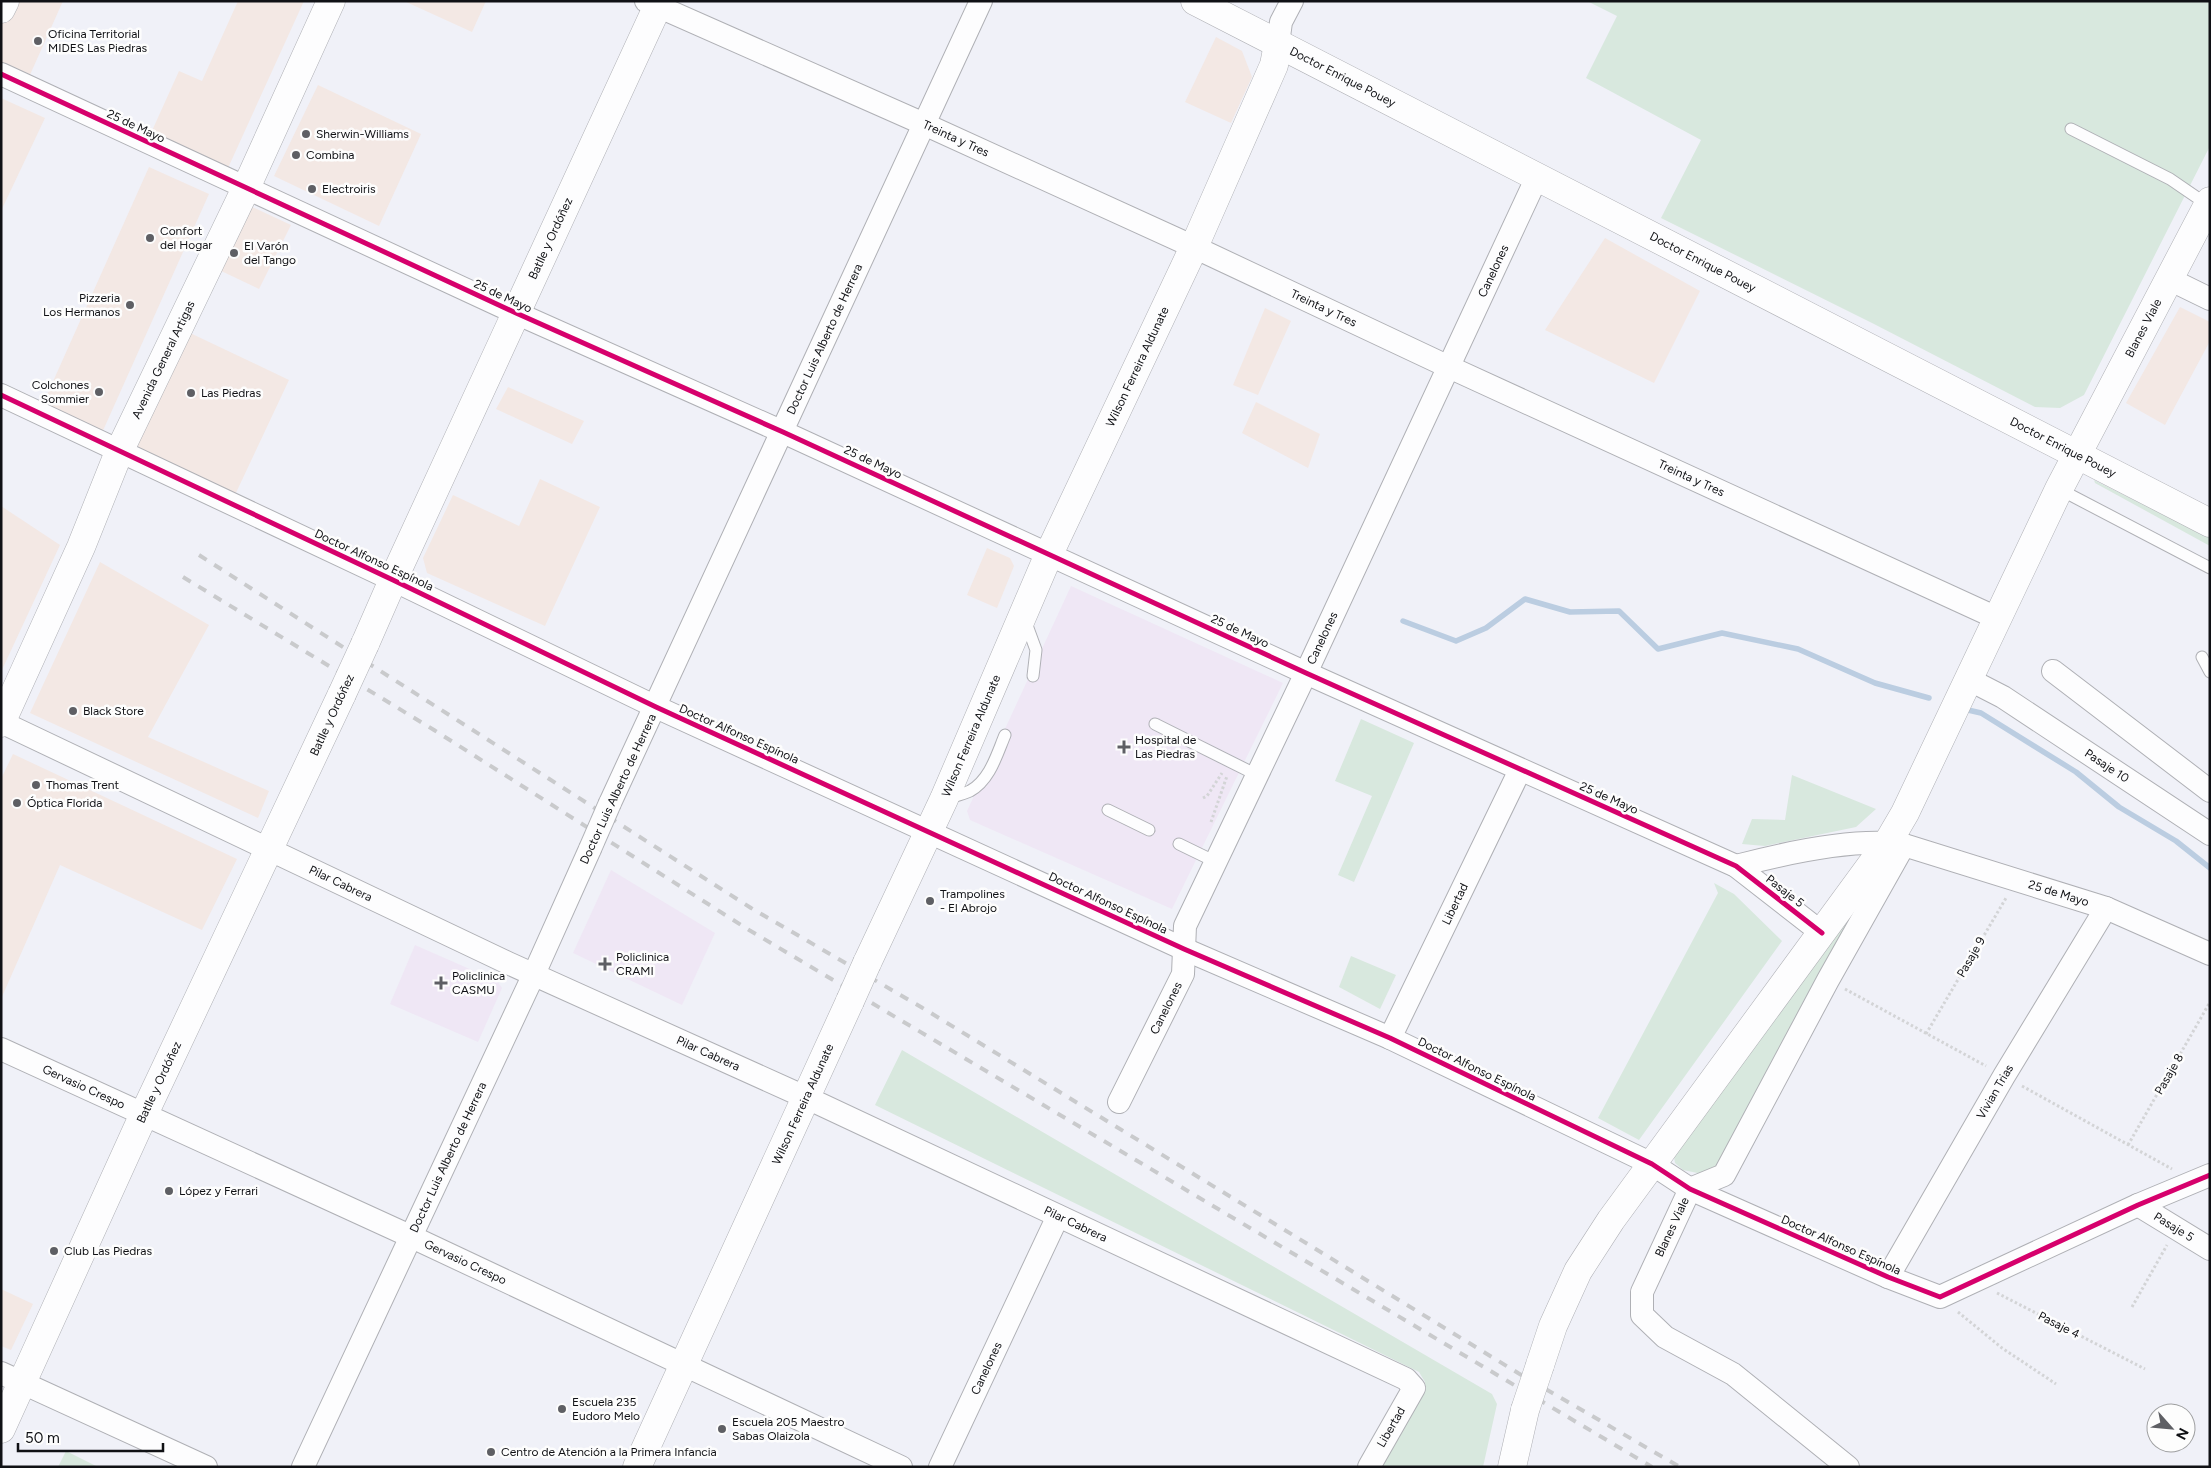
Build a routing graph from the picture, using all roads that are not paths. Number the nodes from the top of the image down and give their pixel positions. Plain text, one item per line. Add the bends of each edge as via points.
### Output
1 (5, 1) edge
2 (331, 1) edge
3 (981, 1) edge
4 (1195, 1) edge
5 (1292, 1) edge
6 (655, 3) edge
7 (1, 9) edge
8 (1278, 44) junction
9 (1, 74) edge
10 (924, 124) junction
11 (2071, 130) dead end
12 (1537, 177) junction
13 (246, 188) junction
14 (2209, 203) edge
15 (1194, 247) junction
16 (2169, 279) junction
17 (2210, 299) edge
18 (516, 313) junction
19 (1449, 367) junction
20 (1, 395) edge
21 (783, 432) junction
22 (119, 452) junction
23 (2077, 456) junction
24 (2059, 488) junction
25 (2210, 523) edge
26 (1049, 554) junction
27 (2210, 568) edge
28 (393, 580) junction
29 (1023, 613) junction
30 (1999, 619) junction
31 (2202, 657) dead end
32 (2053, 671) dead end
33 (1306, 672) junction
34 (2210, 672) edge
35 (1033, 676) dead end
36 (1968, 679) junction
37 (656, 707) junction
38 (1, 722) edge
39 (1155, 724) dead end
40 (1005, 735) dead end
41 (1520, 770) junction
42 (1257, 774) junction
43 (2210, 790) edge
44 (944, 799) junction
45 (1108, 810) dead end
46 (1149, 830) dead end
47 (928, 831) junction
48 (2210, 834) edge
49 (1896, 843) junction
50 (1179, 844) dead end
51 (268, 850) junction
52 (1216, 862) junction
53 (1736, 866) junction
54 (2106, 908) junction
55 (1822, 933) junction
56 (1184, 949) junction
57 (2210, 954) edge
58 (534, 974) junction
59 (1390, 1038) junction
60 (1, 1049) edge
61 (805, 1097) junction
62 (1119, 1102) dead end
63 (144, 1114) junction
64 (1652, 1164) junction
65 (2209, 1174) edge
66 (1690, 1189) junction
67 (2138, 1205) junction
68 (1058, 1216) junction
69 (412, 1238) junction
70 (2210, 1249) edge
71 (1888, 1277) junction
72 (683, 1364) junction
73 (12, 1378) edge
74 (1414, 1388) joint
75 (1, 1429) edge
76 (206, 1467) edge
77 (303, 1467) edge
78 (637, 1467) edge
79 (901, 1467) edge
80 (940, 1467) edge
81 (1369, 1467) edge
82 (1512, 1467) edge
83 (1848, 1467) edge

1 - 7 street
2 - 13 street, Avenida General Artigas
3 - 10 street, Doctor Luis Alberto de Herrera
4 - 8 street, Doctor Enrique Pouey
5 - 8 street, Wilson Ferreira Aldunate via 1281,22
6 - 10 street, Treinta y Tres
6 - 18 street, Batlle y Ordóñez
8 - 12 street, Doctor Enrique Pouey
8 - 15 street, Wilson Ferreira Aldunate via 1274,65
9 - 13 street, 25 de Mayo
10 - 15 street, Treinta y Tres
10 - 21 street, Doctor Luis Alberto de Herrera
11 - 14 lane
12 - 19 street, Canelones
12 - 23 street, Doctor Enrique Pouey
13 - 18 street, 25 de Mayo
13 - 22 street, Avenida General Artigas
14 - 16 street, Blanes Viale
15 - 19 street, Treinta y Tres
15 - 26 street, Wilson Ferreira Aldunate
16 - 17 street
16 - 23 street, Blanes Viale
18 - 21 street, 25 de Mayo
18 - 28 street, Batlle y Ordóñez
19 - 30 street, Treinta y Tres
19 - 33 street, Canelones
20 - 22 street, Doctor Alfonso Espínola
21 - 26 street, 25 de Mayo
21 - 37 street, Doctor Luis Alberto de Herrera
22 - 28 street, Doctor Alfonso Espínola
22 - 38 street, Avenida General Artigas via 81,548
23 - 24 street, Blanes Viale
23 - 25 street, Doctor Enrique Pouey
24 - 27 lane
24 - 30 street, Blanes Viale
26 - 29 street, Wilson Ferreira Aldunate
26 - 33 street, 25 de Mayo
28 - 37 street, Doctor Alfonso Espínola
28 - 51 street, Batlle y Ordóñez, bridge
29 - 35 lane via 1036,650
29 - 44 street, Wilson Ferreira Aldunate
30 - 36 street, Blanes Viale
31 - 34 lane
32 - 43 street
33 - 41 street, 25 de Mayo
33 - 42 street, Canelones
36 - 48 street, Pasaje 10 via 2003,697
36 - 49 street, Blanes Viale via 1905,812
37 - 47 street, Doctor Alfonso Espínola
37 - 58 street, Doctor Luis Alberto de Herrera, bridge
38 - 51 street, Pilar Cabrera
39 - 42 lane
40 - 44 lane via 983,780 970,791
41 - 53 street, 25 de Mayo
41 - 59 street, Libertad
42 - 52 street, Canelones
44 - 47 street, Wilson Ferreira Aldunate
45 - 46 lane
47 - 56 street, Doctor Alfonso Espínola
47 - 61 street, Wilson Ferreira Aldunate, bridge
49 - 53 street, 25 de Mayo via 1778,855
49 - 54 street, 25 de Mayo
49 - 55 street, Blanes Viale
49 - 66 street, Blanes Viale via 1828,980 1724,1174
50 - 52 lane
51 - 58 street, Pilar Cabrera
51 - 63 street, Batlle y Ordóñez
52 - 56 street, Canelones via 1185,926
53 - 55 street, Pasaje 5
54 - 57 street, 25 de Mayo
54 - 71 street, Vivian Trias
55 - 64 street, Blanes Viale
56 - 59 street, Doctor Alfonso Espínola
56 - 62 street, Canelones via 1183,974
58 - 61 street, Pilar Cabrera
58 - 69 street, Doctor Luis Alberto de Herrera
59 - 64 street, Doctor Alfonso Espínola
60 - 63 street, Gervasio Crespo
61 - 68 street, Pilar Cabrera
61 - 72 street, Wilson Ferreira Aldunate
63 - 69 street, Gervasio Crespo
63 - 73 street, Batlle y Ordóñez
64 - 66 street, Doctor Alfonso Espínola
64 - 82 street, Blanes Viale, bridge via 1578,1271 1553,1326 1525,1410
65 - 67 street
66 - 71 street, Doctor Alfonso Espínola
66 - 83 street, Blanes Viale via 1642,1292 1642,1315 1666,1337 1733,1374
67 - 70 street, Pasaje 5
67 - 71 street, Doctor Alfonso Espínola via 1940,1297
68 - 74 street, Pilar Cabrera via 1406,1379
68 - 80 street, Canelones
69 - 72 street, Gervasio Crespo
69 - 77 street, Doctor Luis Alberto de Herrera
72 - 78 street, Wilson Ferreira Aldunate
72 - 79 street, Gervasio Crespo
73 - 75 street, Batlle y Ordóñez
73 - 76 street
74 - 81 street, Libertad

